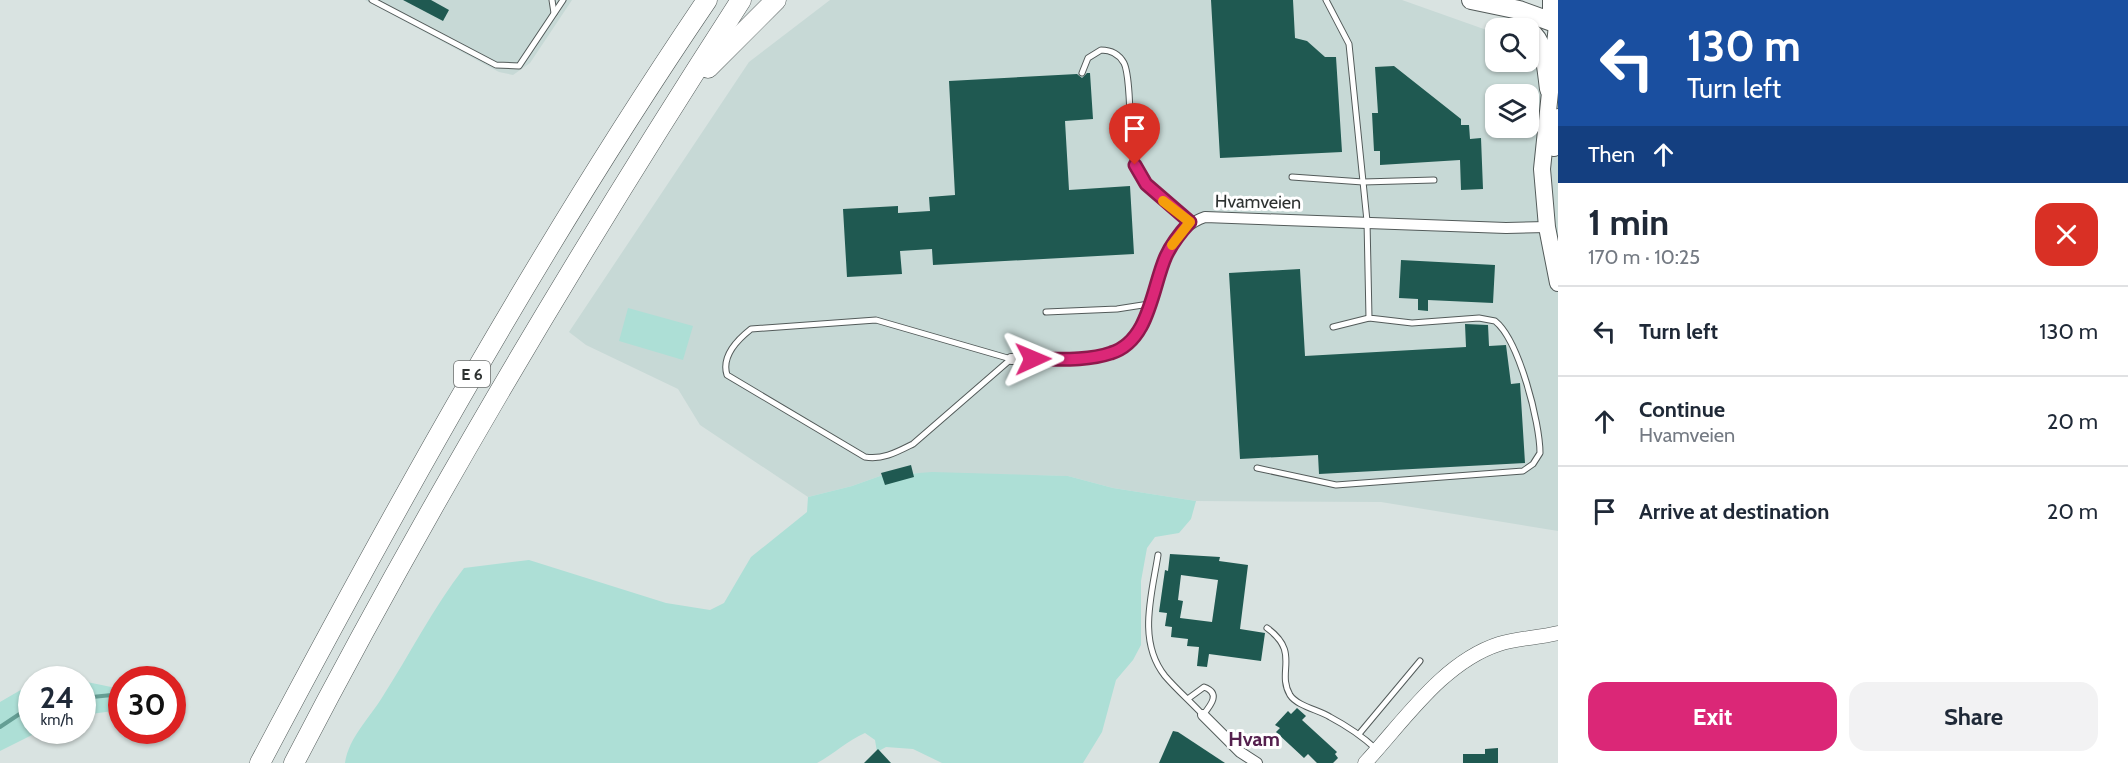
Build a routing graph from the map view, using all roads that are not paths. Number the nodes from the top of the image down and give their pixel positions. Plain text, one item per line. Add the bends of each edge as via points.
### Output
1 (372, 0) edge
2 (552, 0) edge
3 (563, 0) edge
4 (707, 0) edge
5 (741, 0) edge
6 (776, 0) edge
7 (1326, 0) edge
8 (1552, 0) edge
9 (1473, 1) edge
10 (554, 15) junction
11 (1506, 18) edge
12 (1557, 25) edge
13 (1539, 39) edge
14 (1082, 73) dead end
15 (1549, 89) junction
16 (675, 102) junction
17 (1558, 117) edge
18 (1292, 177) dead end
19 (1434, 180) dead end
20 (1363, 182) junction
21 (1545, 202) junction
22 (1367, 221) junction
23 (1190, 222) junction
24 (1547, 227) junction
25 (1558, 283) edge
26 (1151, 304) junction
27 (1046, 312) dead end
28 (1370, 318) junction
29 (1333, 327) dead end
30 (1011, 359) junction
31 (1257, 468) dead end
32 (1158, 555) dead end
33 (1267, 627) dead end
34 (1555, 635) edge
35 (1420, 662) dead end
36 (1189, 698) junction
37 (1203, 715) junction
38 (1359, 734) junction
39 (1377, 750) junction
40 (260, 763) edge
41 (294, 763) edge
42 (1257, 763) edge
43 (1365, 763) edge

1 - 10 lane via 496,65 519,66
2 - 10 lane
3 - 10 lane
4 - 40 highway, E 6 via 610,147 470,378
5 - 16 highway, E 6
6 - 16 highway
7 - 20 lane via 1349,44
8 - 12 highway via 1551,11
9 - 11 highway
9 - 12 highway via 1519,10
12 - 15 main road
13 - 15 highway
14 - 23 lane via 1088,58 1101,50 1115,53 1122,60 1127,75 1131,154 1140,176 1155,194
15 - 21 main road via 1542,169
16 - 41 highway, E 6 via 486,412
17 - 21 main road
18 - 20 lane
19 - 20 lane
20 - 22 lane
21 - 24 main road
22 - 23 street, Hvamveien via 1205,217
22 - 24 street, Hvamveien
22 - 28 lane
23 - 26 street, Hvamveien via 1165,256
24 - 25 main road
26 - 27 lane
26 - 30 street, Hvamveien via 1128,345 1112,353 1076,359
28 - 29 lane
28 - 31 lane via 1412,323 1479,318 1500,325 1534,407 1540,445 1537,459 1523,471 1336,485
30 - 30 lane via 913,444 876,459 858,453 727,375 724,366 737,339 752,329 876,320
32 - 36 lane via 1149,612 1150,642 1164,675
33 - 38 lane via 1285,650 1287,688 1293,698
34 - 39 street via 1503,643 1467,659 1450,671
35 - 38 lane
36 - 37 lane
36 - 37 lane via 1201,687 1210,690 1213,703
37 - 42 street via 1240,752
38 - 39 lane
39 - 43 street

